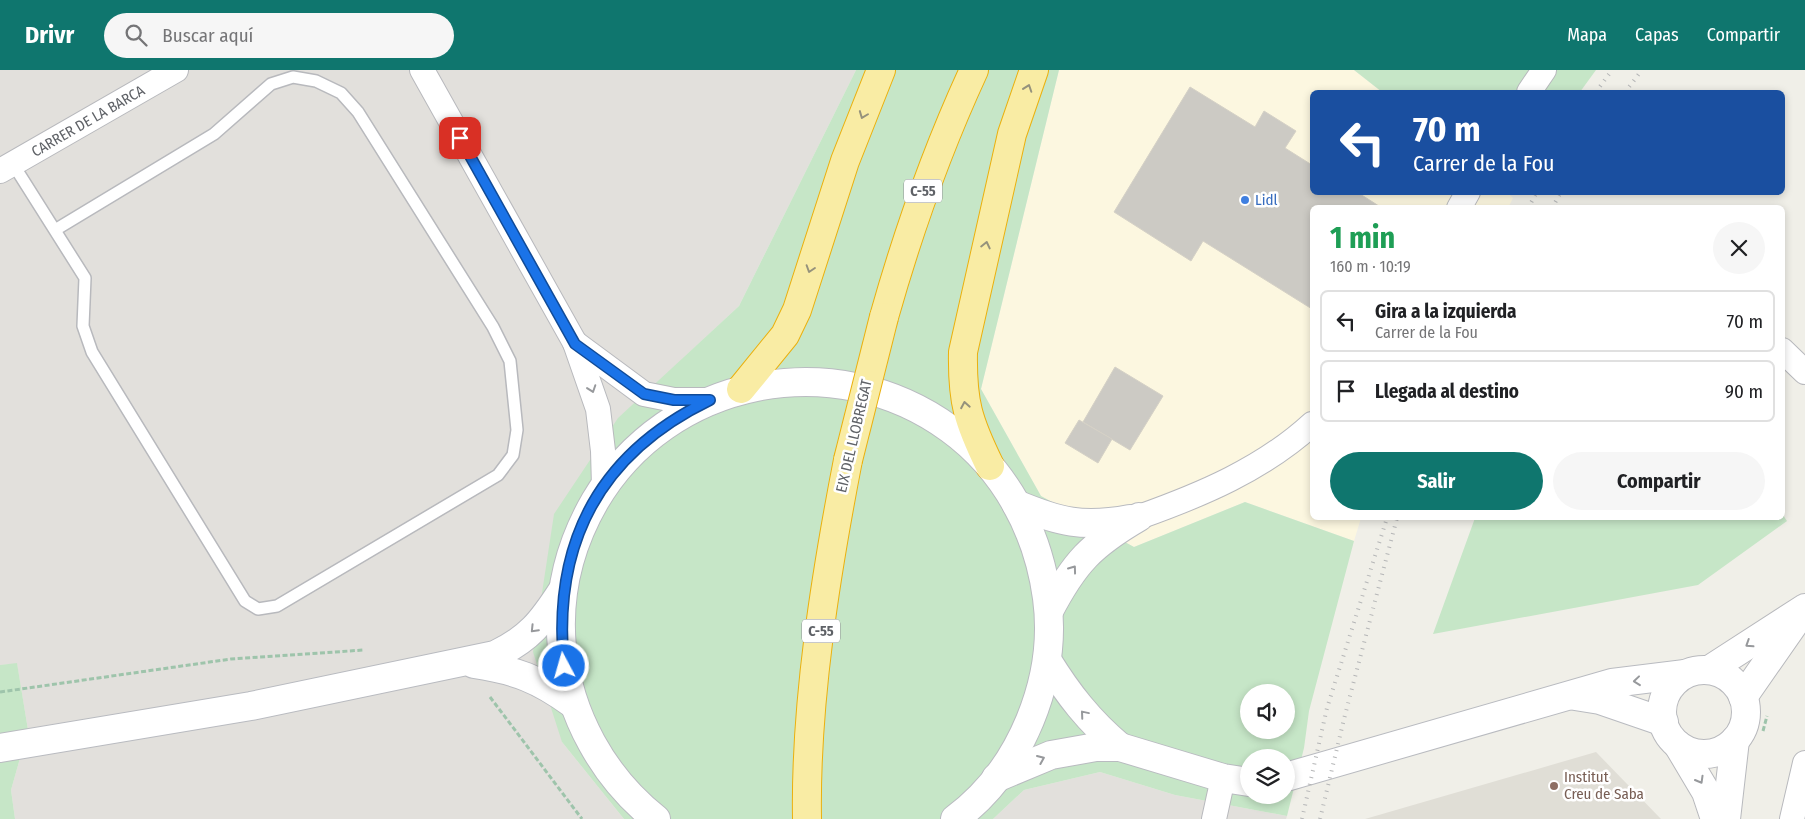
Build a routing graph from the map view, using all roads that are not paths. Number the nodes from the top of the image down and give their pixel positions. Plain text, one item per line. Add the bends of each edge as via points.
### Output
1 (176, 70) edge
2 (422, 70) edge
3 (882, 70) edge
4 (974, 70) edge
5 (1034, 70) edge
6 (1544, 70) edge
7 (1530, 90) edge
8 (7, 168) edge
9 (55, 230) junction
10 (575, 344) junction
11 (1785, 353) edge
12 (1805, 372) edge
13 (741, 389) junction
14 (710, 400) junction
15 (1310, 426) edge
16 (990, 466) junction
17 (604, 486) junction
18 (1016, 504) junction
19 (1139, 517) junction
20 (563, 590) junction
21 (1049, 611) junction
22 (1047, 660) junction
23 (465, 663) junction
24 (1697, 672) junction
25 (1568, 695) junction
26 (1743, 697) junction
27 (573, 704) junction
28 (1664, 722) junction
29 (1735, 740) junction
30 (1678, 745) junction
31 (1120, 747) junction
32 (0, 748) edge
33 (1805, 763) edge
34 (1295, 774) edge
35 (996, 778) junction
36 (1236, 780) edge
37 (807, 811) edge
38 (656, 819) edge
39 (955, 819) edge
40 (1214, 819) edge
41 (1715, 819) edge
42 (1726, 819) edge
43 (1792, 819) edge

1 - 8 street, CARRER DE LA BARCA
2 - 10 street
3 -> 13 highway via 845,161 797,310 784,335
4 - 37 highway, EIX DEL LLOBREGAT / C-55, bridge via 931,168 904,248 848,460 830,559 818,656
16 -> 5 highway via 966,411 962,385 963,352 1012,134
6 - 7 street
8 - 9 lane
9 - 9 lane via 85,278 83,326 92,352 245,601 258,609 277,606 498,475 513,455 517,430 510,361 493,327 358,112 341,93 316,80 293,77 271,84 214,134
10 - 14 street via 644,394 674,400
10 -> 17 street via 598,409
11 - 12 street
13 - 14 main road
13 - 16 main road via 795,381 850,385 902,401 950,429
14 - 17 main road via 654,433 620,464
15 - 19 street via 1289,445 1248,470 1189,499
16 - 18 main road
17 - 20 main road via 585,519 571,554
18 - 19 main road via 1068,522 1105,524
18 - 21 main road via 1044,574
21 -> 19 main road via 1064,582 1080,561 1108,535
20 -> 23 main road via 535,630 515,646
20 - 27 main road via 560,628
21 - 22 main road
31 -> 22 main road via 1079,708
22 - 35 main road via 1037,702 1027,726
23 - 27 main road via 505,669 530,677
23 - 32 main road via 251,706
24 -> 25 main road via 1612,683
24 - 26 main road via 1730,679
26 -> 24 main road via 1805,608
24 - 28 main road via 1669,689 1664,700
25 - 28 main road via 1600,700
25 - 34 main road
26 - 29 main road via 1745,720
27 - 38 main road via 587,736 606,766 628,793
28 - 30 main road
29 - 30 main road via 1726,748 1702,754
29 - 42 main road
30 -> 41 main road via 1706,792
35 -> 31 main road via 1051,755 1096,747
31 - 36 main road
33 - 43 street
35 - 39 main road
36 - 40 street

